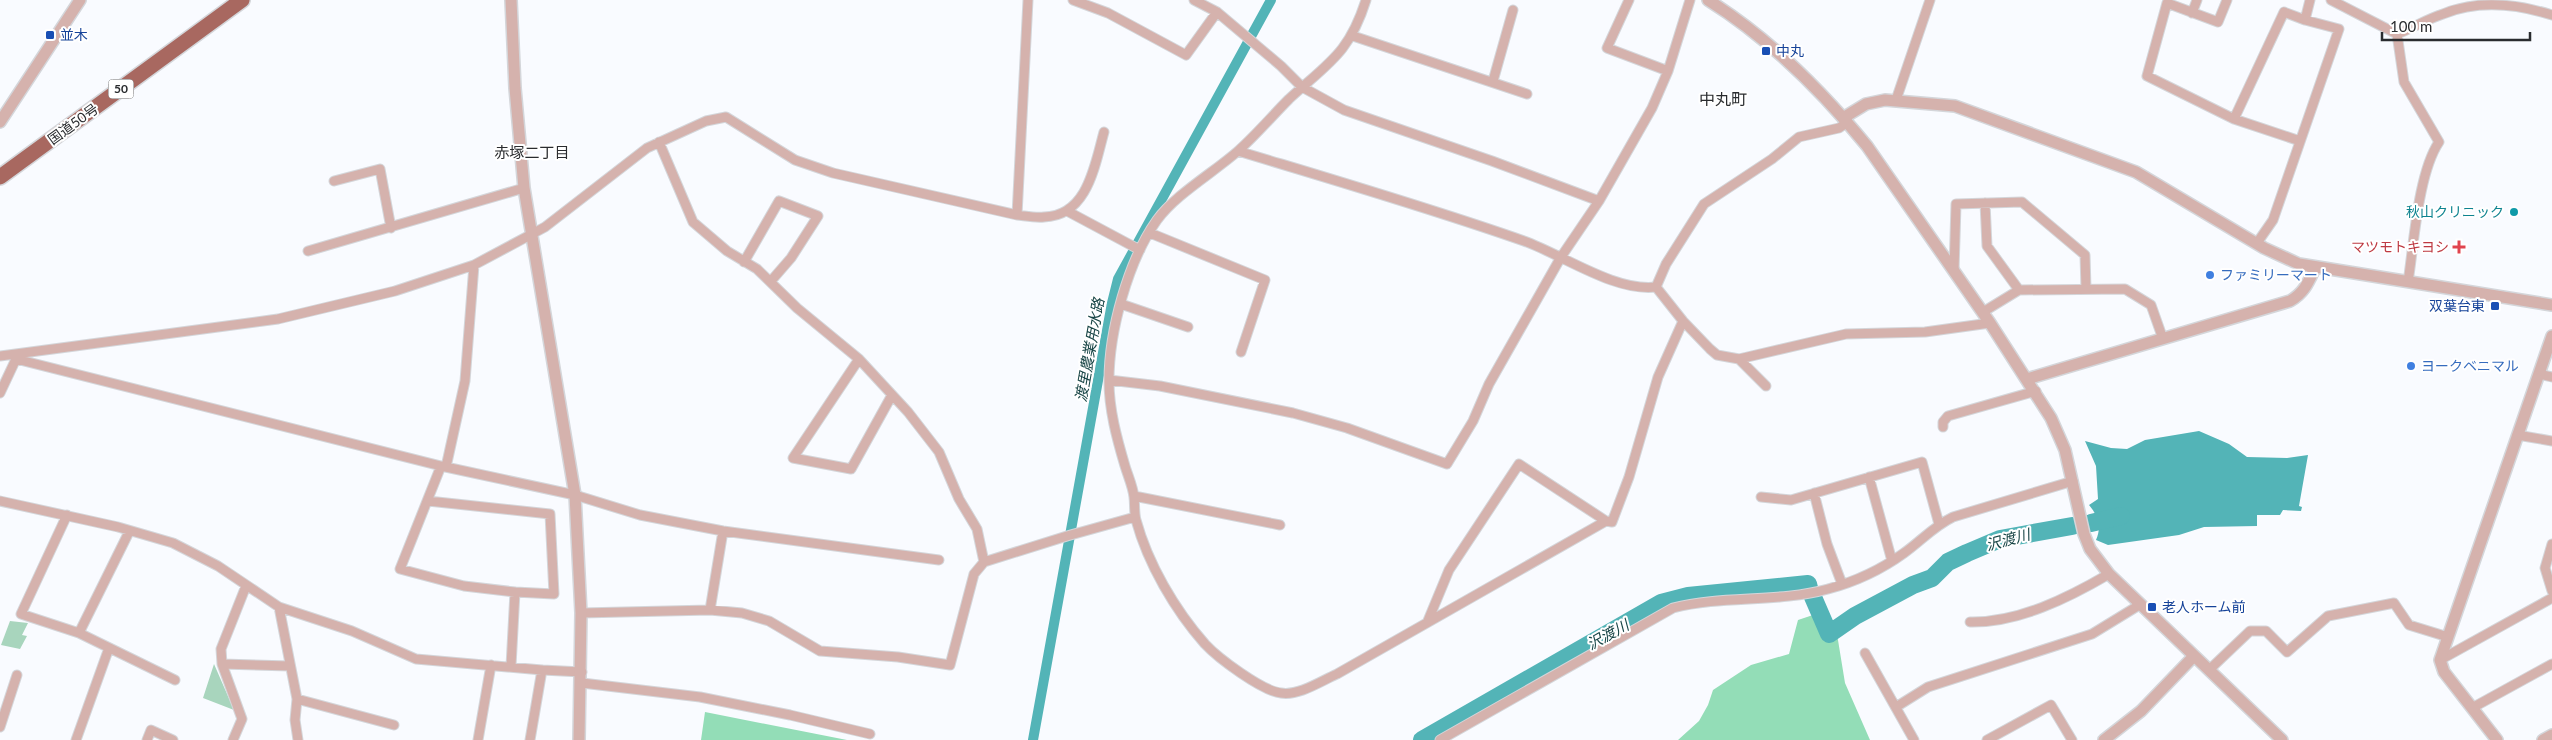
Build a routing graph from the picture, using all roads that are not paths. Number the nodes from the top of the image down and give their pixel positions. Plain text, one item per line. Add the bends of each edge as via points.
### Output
1 (80, 0) edge
2 (242, 0) edge
3 (1028, 0) edge
4 (1073, 0) edge
5 (1194, 0) edge
6 (1366, 0) edge
7 (1629, 0) edge
8 (1690, 0) edge
9 (1708, 0) edge
10 (1930, 0) edge
11 (2197, 0) edge
12 (2227, 0) edge
13 (2310, 0) edge
14 (2331, 0) edge
15 (512, 3) edge
16 (1513, 10) dead end
17 (1218, 12) junction
18 (2192, 13) junction
19 (2552, 15) edge
20 (2305, 20) junction
21 (2397, 34) junction
22 (1353, 36) junction
23 (1668, 71) junction
24 (1494, 81) junction
25 (1302, 87) junction
26 (1527, 94) dead end
27 (1896, 100) junction
28 (1845, 120) junction
29 (2234, 120) junction
30 (0, 122) edge
31 (1104, 132) dead end
32 (659, 142) junction
33 (2300, 142) junction
34 (1238, 151) junction
35 (0, 176) edge
36 (334, 181) dead end
37 (524, 188) junction
38 (1599, 201) junction
39 (1985, 203) junction
40 (1067, 211) junction
41 (1017, 215) junction
42 (391, 228) junction
43 (1150, 233) junction
44 (531, 236) junction
45 (2256, 244) junction
46 (1137, 248) junction
47 (308, 251) dead end
48 (1561, 257) junction
49 (744, 262) junction
50 (474, 265) junction
51 (2315, 268) junction
52 (1954, 271) junction
53 (771, 281) junction
54 (2408, 282) junction
55 (1656, 287) junction
56 (2086, 289) junction
57 (2019, 290) junction
58 (1121, 304) junction
59 (2552, 305) edge
60 (1983, 312) junction
61 (1683, 321) junction
62 (1990, 322) junction
63 (1188, 326) dead end
64 (2552, 336) edge
65 (2163, 338) junction
66 (1241, 352) dead end
67 (0, 356) edge
68 (15, 357) junction
69 (859, 359) junction
70 (1739, 359) junction
71 (2539, 374) junction
72 (2552, 377) edge
73 (2027, 379) junction
74 (1109, 380) junction
75 (1766, 386) dead end
76 (2036, 391) junction
77 (0, 393) edge
78 (892, 395) junction
79 (1943, 427) dead end
80 (2517, 435) junction
81 (2552, 441) edge
82 (443, 467) junction
83 (1869, 477) junction
84 (2073, 482) junction
85 (1814, 492) junction
86 (575, 496) junction
87 (1134, 496) junction
88 (1761, 497) dead end
89 (0, 501) edge
90 (428, 501) junction
91 (68, 515) junction
92 (1136, 517) junction
93 (1606, 521) junction
94 (1939, 524) junction
95 (1280, 525) dead end
96 (723, 531) junction
97 (129, 532) junction
98 (2552, 544) edge
99 (939, 560) dead end
100 (1892, 561) junction
101 (984, 562) junction
102 (2109, 574) junction
103 (1842, 584) junction
104 (246, 586) junction
105 (2552, 591) edge
106 (515, 592) junction
107 (2552, 598) edge
108 (2141, 604) junction
109 (279, 607) junction
110 (710, 610) junction
111 (582, 613) junction
112 (1970, 622) dead end
113 (1427, 623) junction
114 (79, 633) junction
115 (2448, 637) junction
116 (109, 648) junction
117 (1865, 653) dead end
118 (2194, 656) junction
119 (2440, 660) junction
120 (222, 664) junction
121 (2552, 664) edge
122 (491, 665) junction
123 (290, 666) junction
124 (511, 666) junction
125 (542, 670) junction
126 (2209, 670) junction
127 (17, 675) dead end
128 (582, 677) junction
129 (174, 680) dead end
130 (296, 699) junction
131 (1896, 707) junction
132 (2472, 708) junction
133 (394, 725) dead end
134 (0, 727) edge
135 (870, 734) dead end
136 (2106, 739) edge
137 (76, 740) edge
138 (148, 740) edge
139 (174, 740) edge
140 (233, 740) edge
141 (298, 740) edge
142 (478, 740) edge
143 (530, 740) edge
144 (580, 740) edge
145 (1440, 740) edge
146 (1914, 740) edge
147 (1987, 740) edge
148 (2072, 740) edge
149 (2282, 740) edge
150 (2497, 740) edge

1 - 30 street
2 - 35 highway, 国道50号 / 50
3 - 41 street
4 - 17 street via 1108,13 1186,55
5 - 17 street
6 - 22 street
7 - 23 street via 1607,48
8 - 23 street
9 - 28 street via 1765,40
10 - 27 street
11 - 18 street
12 - 18 street via 2218,22
13 - 20 street
14 - 21 street
15 - 37 street via 512,51
16 - 24 street
17 - 25 street
18 - 29 street via 2167,4 2147,76
19 - 21 street via 2508,5 2474,6 2445,13
20 - 29 street via 2284,12
20 - 33 street via 2339,29
21 - 54 street via 2404,82 2439,142 2431,153 2420,201
22 - 24 street
22 - 25 street via 1331,64
23 - 38 street via 1652,108
24 - 26 street
25 - 34 street
25 - 38 street via 1344,110 1492,160
27 - 28 street via 1866,104
27 - 45 street via 1955,106 2104,159 2162,186
28 - 52 street via 1883,167
28 - 55 street via 1839,128 1798,137 1772,159 1704,204 1666,264
29 - 33 street
31 - 40 street via 1088,187
32 - 41 street via 706,121 726,117 795,160 833,172
32 - 44 street
32 - 49 street via 693,222
33 - 45 street via 2273,220
34 - 43 street via 1164,212
34 - 48 street via 1425,207
36 - 42 street via 380,169
37 - 42 street
37 - 44 street
38 - 48 street
39 - 52 street via 1956,204
39 - 56 street via 2022,202 2085,255
39 - 57 street via 1987,246
40 - 41 street via 1046,218
40 - 46 street
42 - 47 street
43 - 46 street
43 - 66 street via 1265,280
44 - 50 street
44 - 86 street
45 - 51 street
46 - 58 street
48 - 55 street via 1617,281 1646,288
48 - 74 street via 1447,464 1347,428 1292,413 1160,386
49 - 53 street
49 - 53 street via 779,201 818,216 791,258
50 - 68 street via 395,291 278,319
50 - 82 street via 465,381
51 - 54 street
51 - 65 street via 2301,295 2290,301
52 - 60 street
53 - 69 street via 797,308
54 - 59 street
55 - 61 street
56 - 57 street
56 - 65 street via 2125,289 2151,305
57 - 60 street
58 - 63 street
58 - 74 street
60 - 62 street
61 - 70 street via 1717,355
61 - 93 street via 1658,377 1629,477 1612,522
62 - 70 street via 1925,332 1846,334
62 - 73 street
64 - 71 street
65 - 73 street
67 - 68 street
68 - 77 street
68 - 82 street
69 - 78 street
69 - 78 street via 793,458 851,470
70 - 75 street
71 - 72 street
71 - 80 street
73 - 76 street
74 - 87 street via 1113,415
76 - 79 street via 1948,416 1942,422
76 - 84 street via 2060,434
78 - 101 street via 939,452 959,499 977,529
80 - 81 street
80 - 115 street
82 - 86 street
82 - 90 street
83 - 85 street
83 - 94 street via 1922,462
83 - 100 street
84 - 94 street
84 - 102 street via 2084,534 2090,549
85 - 88 street via 1791,500
85 - 103 street via 1827,544
86 - 96 street via 640,514
86 - 111 street
87 - 92 street
87 - 95 street
89 - 91 street
90 - 106 street via 400,569 464,586
90 - 106 street via 550,514 554,594
91 - 97 street
91 - 114 street via 21,614
92 - 101 street
92 - 113 street via 1157,572 1200,638 1245,675 1281,693 1298,691 1337,674
93 - 113 street
93 - 113 street via 1519,464 1449,570
94 - 100 street
96 - 99 street
96 - 110 street
97 - 104 street via 173,543 218,566
97 - 114 street
98 - 105 street via 2545,568
100 - 103 street
101 - 110 street via 974,574 950,665 820,651 755,615
102 - 108 street
102 - 112 street via 2071,596 2022,613
103 - 145 street via 1809,593 1704,602 1673,608
104 - 109 street
104 - 120 street via 221,649
106 - 124 street
107 - 119 street
108 - 118 street
108 - 131 street via 2092,634 1928,687
109 - 122 street via 352,631 416,659
109 - 123 street
110 - 111 street
111 - 128 street
114 - 116 street
115 - 119 street
115 - 126 street via 2409,625 2394,603 2328,616 2287,652 2266,631 2250,632
116 - 129 street
116 - 137 street
117 - 131 street
118 - 126 street
118 - 136 street via 2141,711
119 - 132 street via 2444,672
120 - 123 street
120 - 140 street via 242,719
121 - 132 street
122 - 124 street
122 - 142 street
123 - 130 street
124 - 125 street
125 - 128 street
125 - 143 street
126 - 149 street
127 - 134 street
128 - 135 street via 700,697
128 - 144 street
130 - 133 street
130 - 141 street
131 - 146 street
132 - 150 street
138 - 139 street via 151,730
147 - 148 street via 2051,705

